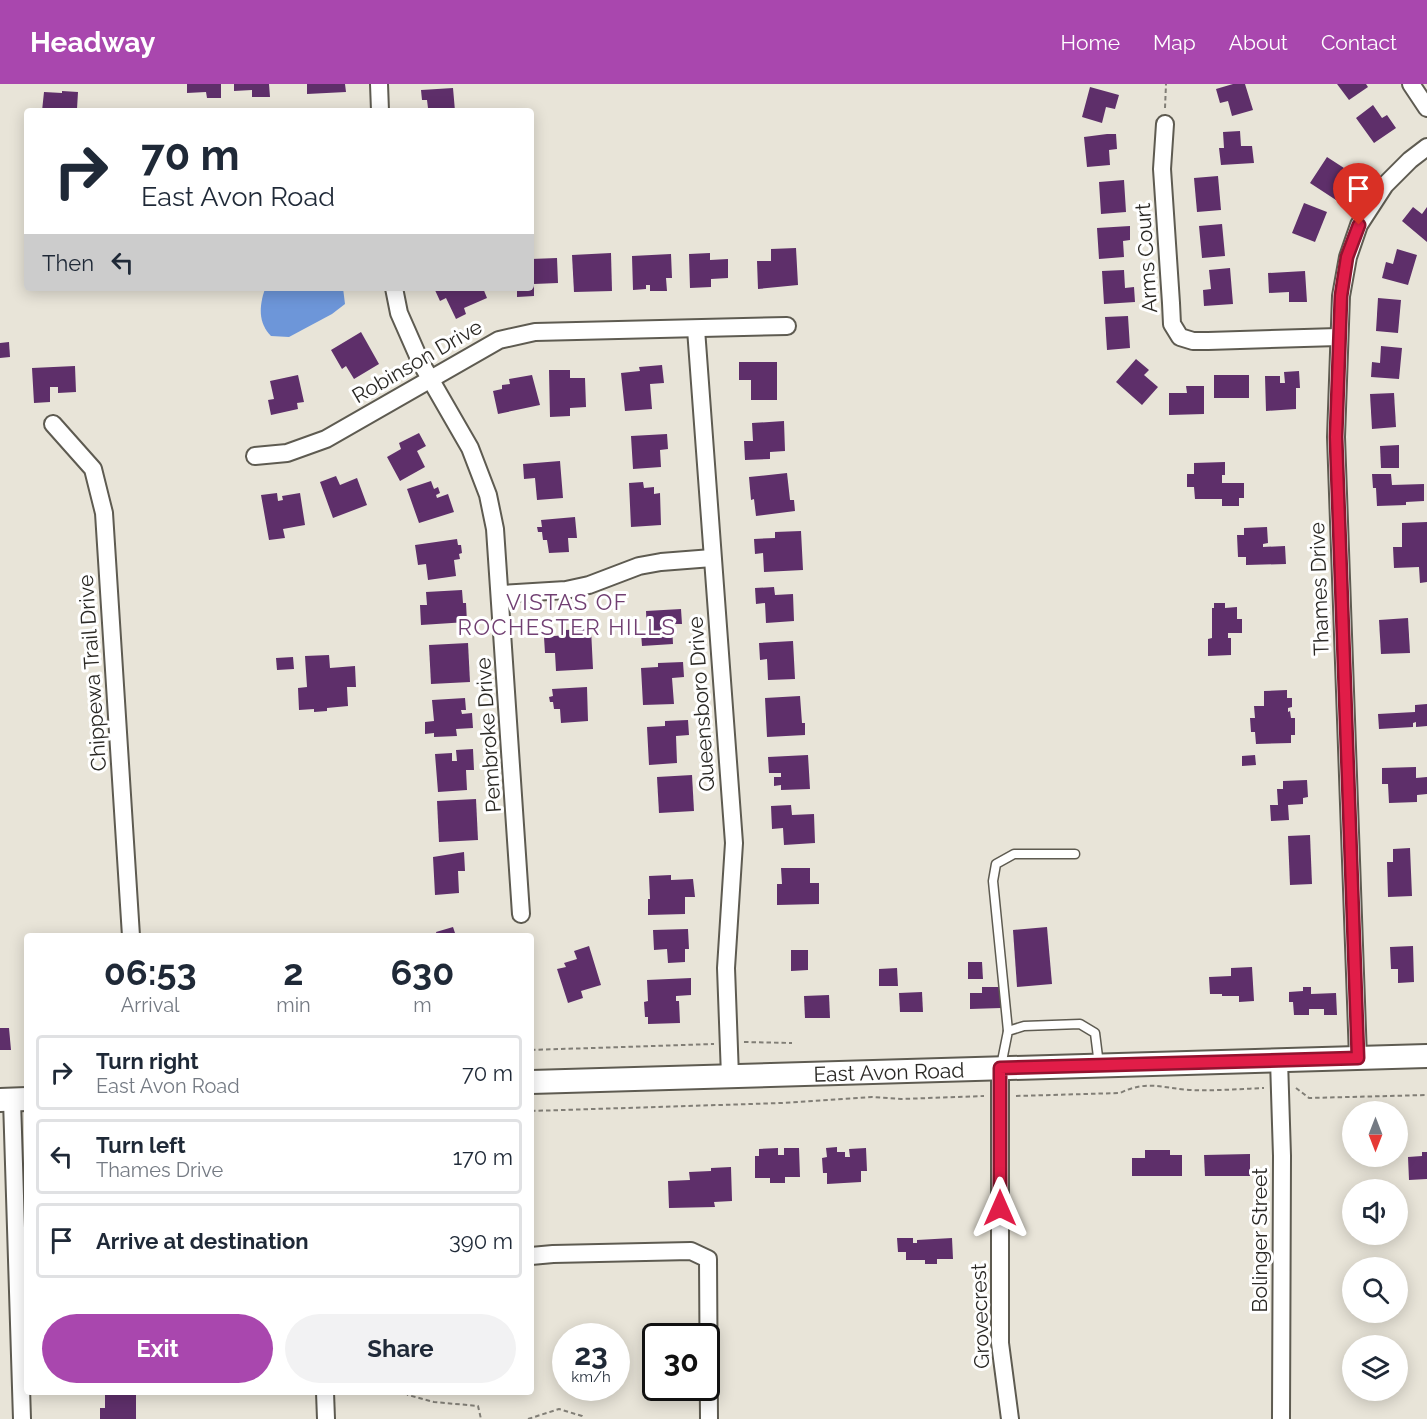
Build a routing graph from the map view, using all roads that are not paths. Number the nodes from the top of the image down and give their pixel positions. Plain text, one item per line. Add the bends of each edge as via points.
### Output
1 (379, 84) edge
2 (1411, 84) edge
3 (380, 108) edge
4 (1427, 108) edge
5 (1165, 124) road end
6 (1427, 147) edge
7 (395, 291) edge
8 (787, 326) dead end
9 (696, 328) junction
10 (1338, 337) junction
11 (430, 380) junction
12 (53, 424) dead end
13 (255, 456) dead end
14 (712, 558) junction
15 (501, 594) junction
16 (1075, 854) dead end
17 (522, 914) dead end
18 (131, 933) edge
19 (1008, 1031) junction
20 (1427, 1056) edge
21 (1358, 1058) junction
22 (1279, 1060) junction
23 (1099, 1065) junction
24 (1000, 1068) junction
25 (730, 1076) junction
26 (534, 1083) edge
27 (13, 1100) edge
28 (534, 1257) edge
29 (326, 1395) edge
30 (22, 1419) edge
31 (326, 1419) edge
32 (709, 1419) edge
33 (1010, 1419) edge
34 (1281, 1419) edge

1 - 3 street
2 - 4 street
5 - 10 street, Arms Court via 1162,169 1172,324 1180,337 1208,341
6 - 10 street, Thames Drive via 1385,185 1359,225 1347,257
7 - 11 street, Pembroke Drive via 399,313
8 - 9 street, Robinson Drive
9 - 11 street, Robinson Drive via 535,332 499,340
9 - 14 street, Queensboro Drive
10 - 21 street, Thames Drive via 1336,437
11 - 13 street, Robinson Drive via 326,439 287,453
11 - 15 street, Pembroke Drive via 470,448 488,495
12 - 18 street, Chippewa Trail Drive via 93,469 104,513
14 - 15 street via 639,566 566,590
14 - 25 street, Queensboro Drive via 734,843 726,968
15 - 17 street, Pembroke Drive
16 - 19 lane via 1014,854 996,864 993,881
19 - 23 lane via 1024,1026 1080,1024 1095,1034
19 - 24 lane
20 - 21 main road, East Avon Road
21 - 22 main road, East Avon Road
22 - 23 main road, East Avon Road
22 - 34 street, Bolinger Street
23 - 24 main road, East Avon Road
24 - 25 main road, East Avon Road
24 - 33 street, Grovecrest via 1000,1343
25 - 26 main road, East Avon Road
27 - 30 street
28 - 32 street via 691,1251 708,1259
29 - 31 street

